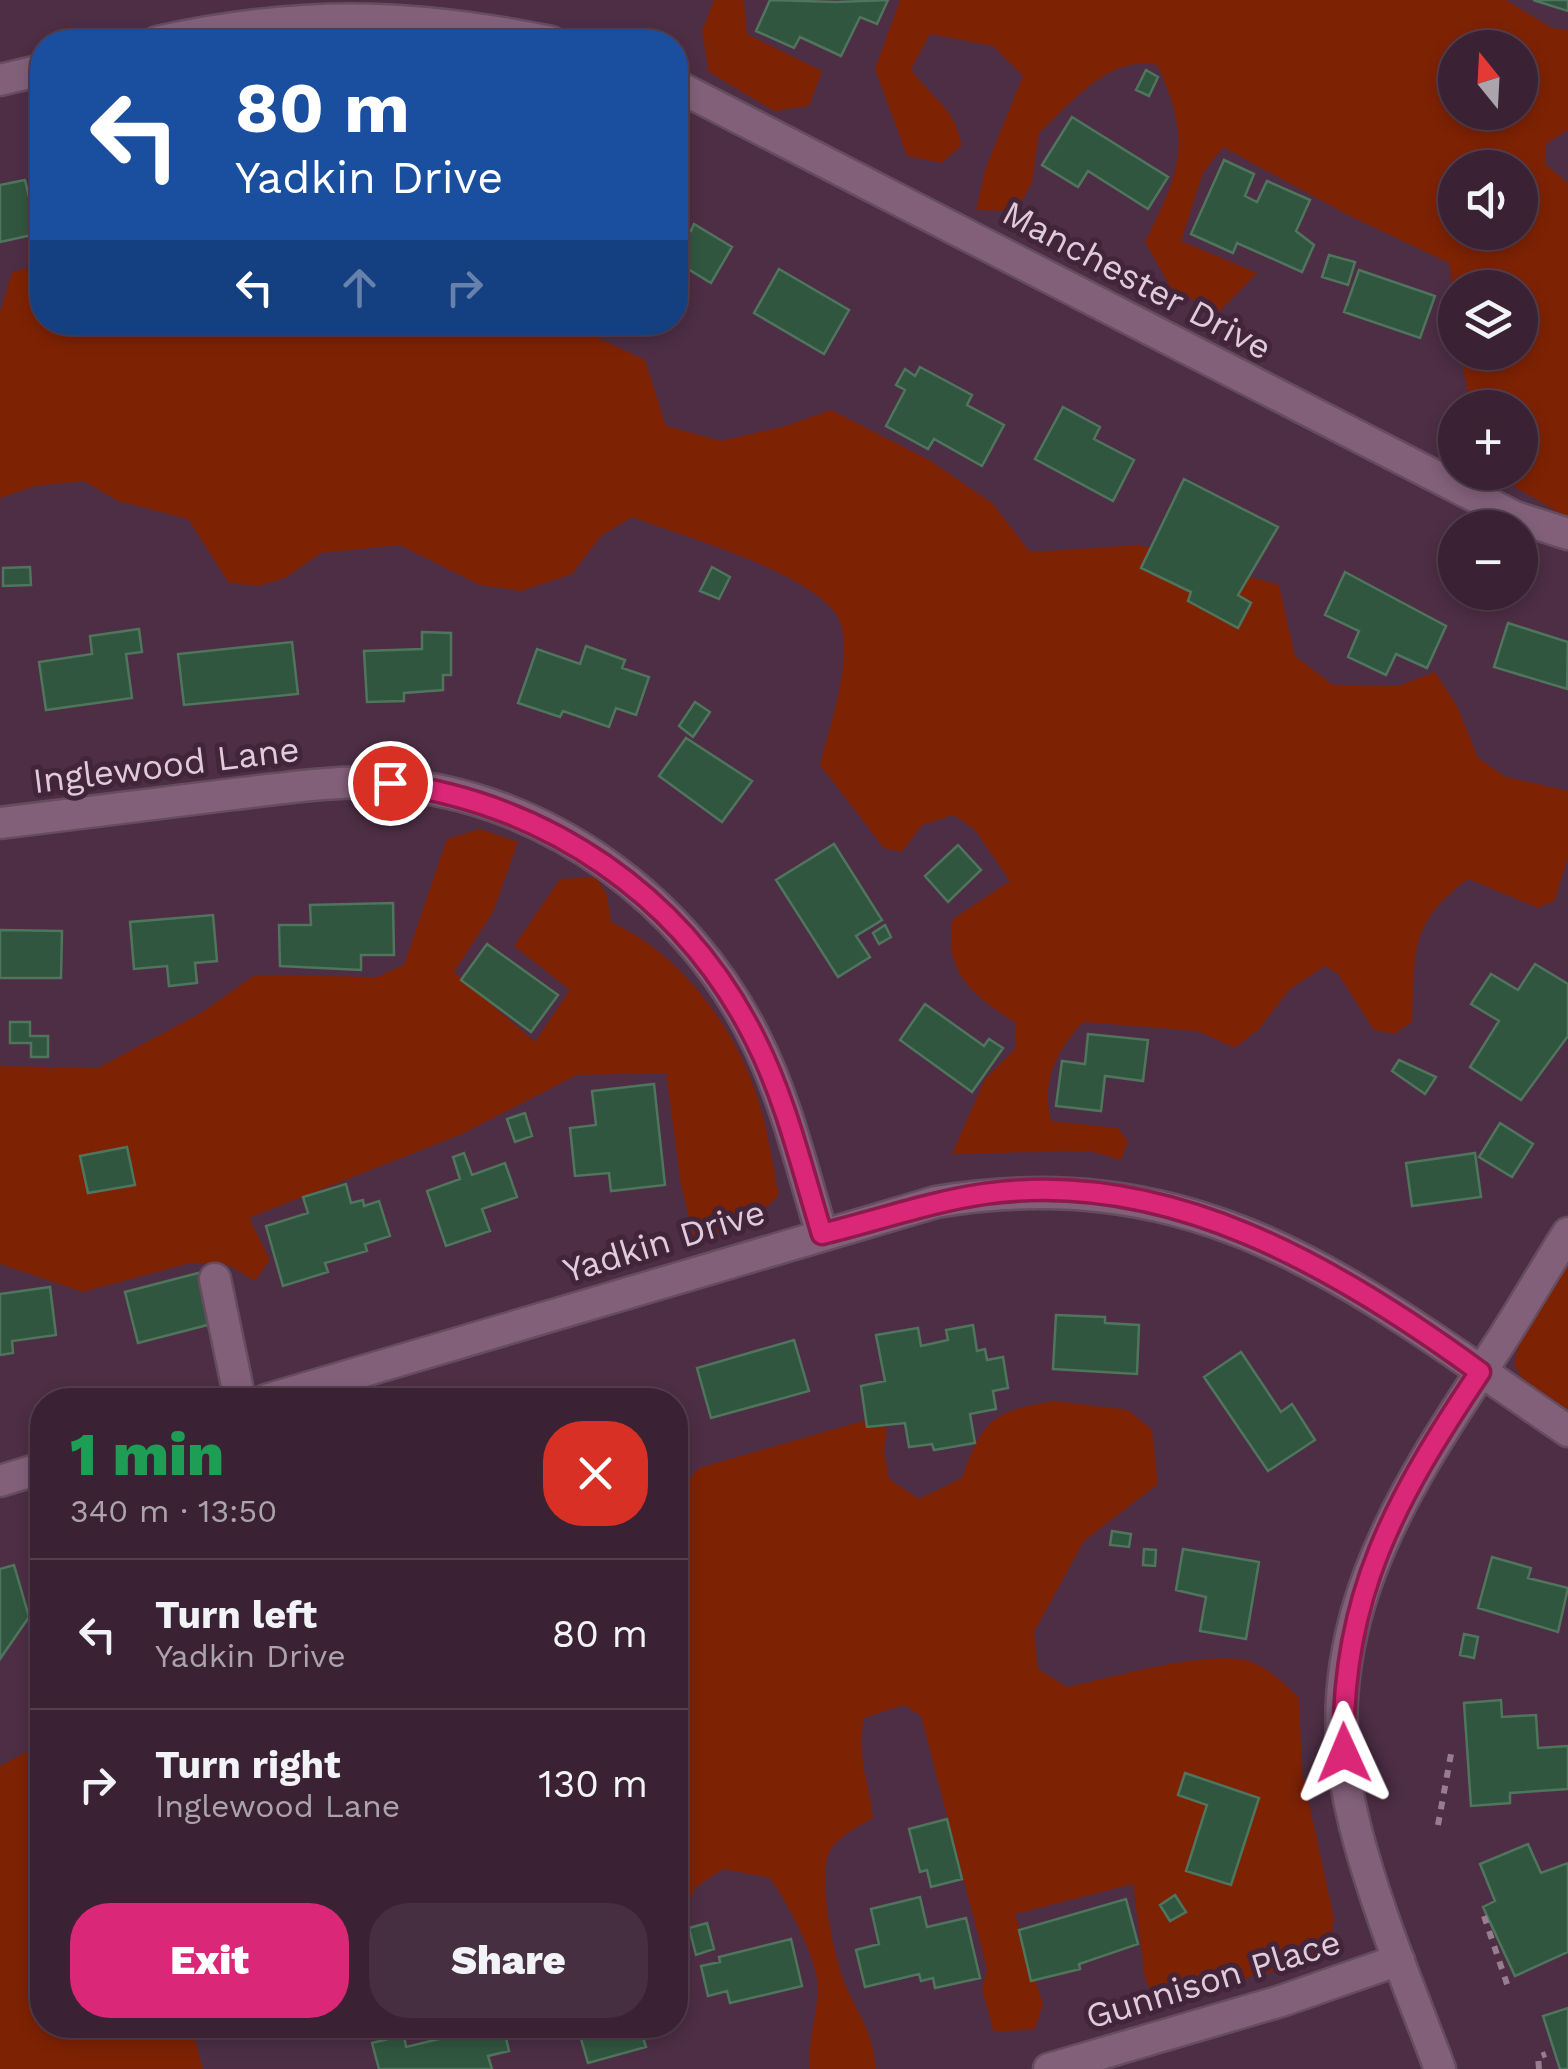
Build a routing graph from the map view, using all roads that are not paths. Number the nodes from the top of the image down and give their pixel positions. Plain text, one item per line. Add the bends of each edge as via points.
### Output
1 (220, 30) edge
2 (484, 30) edge
3 (30, 73) edge
4 (0, 80) edge
5 (688, 92) edge
6 (1568, 534) edge
7 (0, 823) edge
8 (822, 1234) junction
9 (1568, 1234) edge
10 (215, 1279) dead end
11 (1480, 1372) junction
12 (238, 1388) edge
13 (306, 1388) edge
14 (1568, 1431) edge
15 (30, 1472) edge
16 (0, 1481) edge
17 (1399, 1960) junction
18 (1049, 2069) edge
19 (1440, 2069) edge

1 - 2 street via 324,17
3 - 4 street
5 - 6 street, Manchester Drive via 1514,516
7 - 8 street, Inglewood Lane via 292,787 390,783 452,793 528,819 612,869 712,966 774,1083
8 - 11 street, Yadkin Drive via 936,1202 1015,1191 1183,1209 1274,1244
8 - 13 street, Yadkin Drive
9 - 11 street
10 - 12 street
11 - 14 street, Yadkin Drive
11 - 17 street via 1380,1539 1348,1650 1344,1753 1355,1826
15 - 16 street
17 - 18 street, Gunnison Place
17 - 19 street

